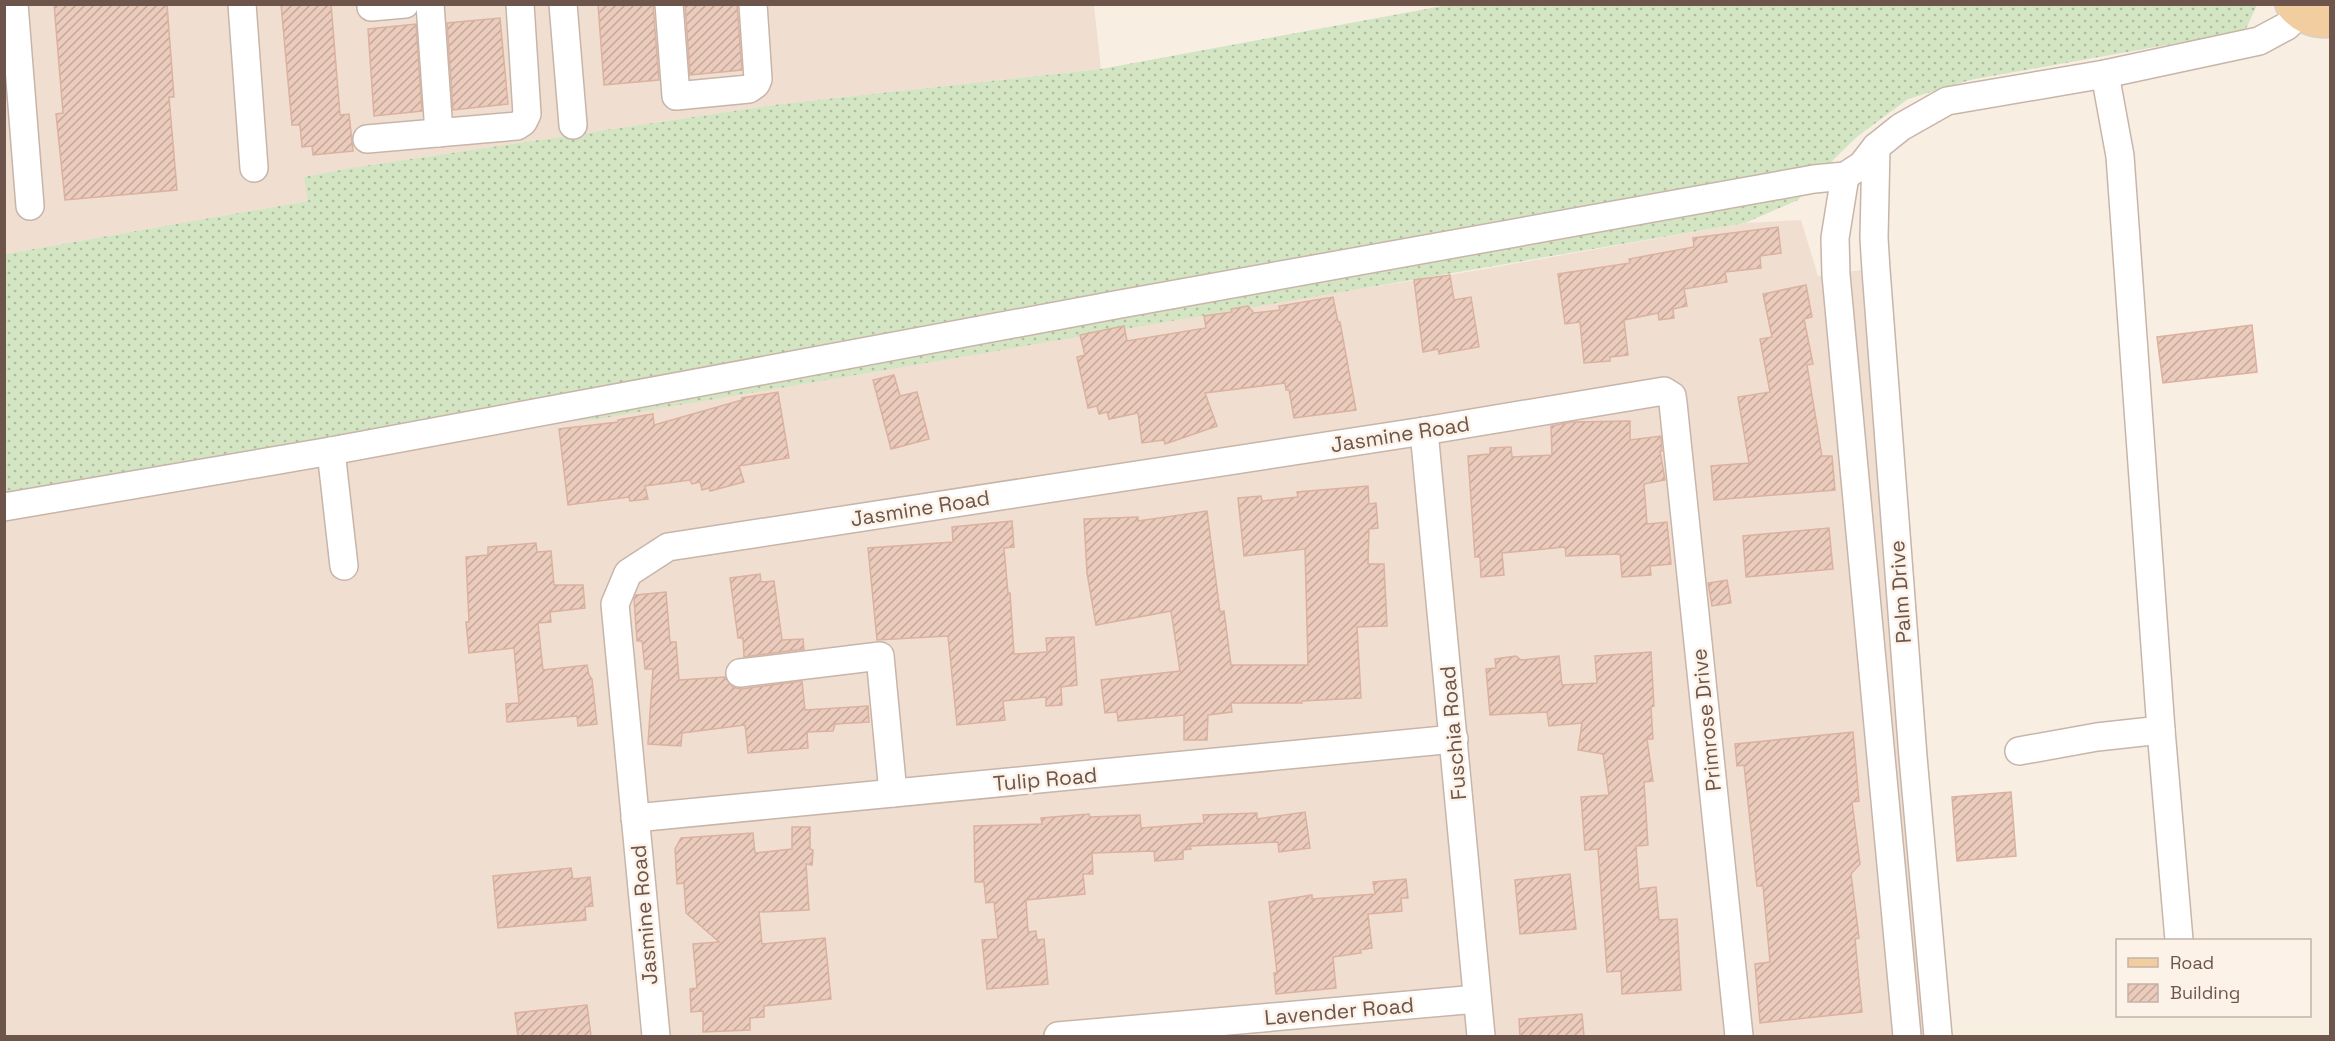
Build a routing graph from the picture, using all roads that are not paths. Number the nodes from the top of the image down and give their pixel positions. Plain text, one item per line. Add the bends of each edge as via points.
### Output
1 (14, 4) edge
2 (242, 4) edge
3 (405, 4) edge
4 (430, 4) edge
5 (520, 4) edge
6 (562, 4) edge
7 (669, 4) edge
8 (753, 4) edge
9 (371, 8) dead end
10 (2307, 13) edge
11 (2104, 74) junction
12 (573, 125) dead end
13 (439, 133) junction
14 (367, 139) dead end
15 (1876, 147) junction
16 (254, 168) dead end
17 (1845, 176) junction
18 (30, 206) dead end
19 (1673, 403) joint
20 (1424, 431) junction
21 (331, 451) junction
22 (4, 507) edge
23 (344, 566) dead end
24 (740, 673) dead end
25 (2161, 730) junction
26 (1454, 740) junction
27 (2019, 751) dead end
28 (893, 793) junction
29 (635, 818) junction
30 (2179, 939) edge
31 (1477, 999) junction
32 (656, 1036) edge
33 (1058, 1036) edge
34 (1481, 1036) edge
35 (1739, 1036) edge
36 (1907, 1036) edge
37 (1938, 1036) edge

1 - 18 street
2 - 16 street
3 - 9 street
4 - 13 street
5 - 13 street via 527,114 523,122 517,126
6 - 12 street
7 - 8 street via 676,96 749,89 756,84
10 - 11 street via 2259,40
11 - 15 street via 1947,101 1901,126
11 - 25 street via 2120,156
13 - 14 street
15 - 17 street via 1862,165
15 - 37 street, Palm Drive via 1876,270
17 - 21 street via 1103,307
17 - 36 street, Palm Drive via 1835,238 1836,275
19 - 20 street, Jasmine Road via 1672,396 1664,391
19 - 35 street, Primrose Drive
20 - 26 street, Fuschia Road
20 - 29 street, Jasmine Road via 668,547 628,573 615,604
21 - 22 street
21 - 23 street
24 - 28 street via 880,656
25 - 27 street
25 - 30 street
26 - 28 street, Tulip Road
26 - 31 street, Fuschia Road
28 - 29 street, Tulip Road
29 - 32 street, Jasmine Road
31 - 33 street, Lavender Road
31 - 34 street, Fuschia Road

